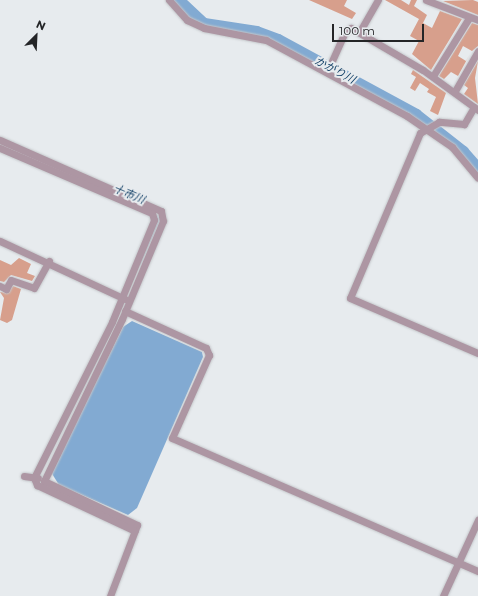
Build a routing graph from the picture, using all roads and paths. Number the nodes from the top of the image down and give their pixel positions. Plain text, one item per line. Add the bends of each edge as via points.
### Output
1 (169, 0) edge
2 (426, 0) edge
3 (376, 1) edge
4 (469, 18) junction
5 (478, 20) edge
6 (360, 31) junction
7 (478, 51) edge
8 (326, 72) junction
9 (433, 76) junction
10 (455, 91) junction
11 (476, 109) edge
12 (425, 129) junction
13 (0, 140) edge
14 (0, 148) edge
15 (478, 178) edge
16 (0, 241) edge
17 (49, 261) junction
18 (0, 286) edge
19 (124, 298) junction
20 (124, 311) junction
21 (478, 353) edge
22 (24, 476) dead end
23 (35, 477) junction
24 (44, 480) junction
25 (478, 520) edge
26 (135, 531) junction
27 (458, 562) junction
28 (478, 571) edge
29 (110, 596) edge
30 (444, 596) edge

1 - 8 street via 187,20 204,28 266,40
2 - 4 street
3 - 6 street
4 - 5 street
4 - 9 street
6 - 8 street via 348,29
6 - 9 street
7 - 10 street
8 - 12 street
9 - 10 street
10 - 11 street
11 - 12 street via 464,124 439,122
12 - 15 street via 452,147
12 - 21 street via 415,142 350,298
13 - 19 street via 160,212 163,221
14 - 19 street via 152,212 154,220
16 - 17 street
17 - 18 street via 34,288 11,280 6,289
17 - 19 street
19 - 20 street
19 - 23 street
20 - 24 street
20 - 27 street via 206,348 209,355 172,438
22 - 23 street
23 - 24 street
23 - 26 street via 37,485
24 - 26 street via 137,525
25 - 27 street
26 - 29 street
27 - 28 street
27 - 30 street

